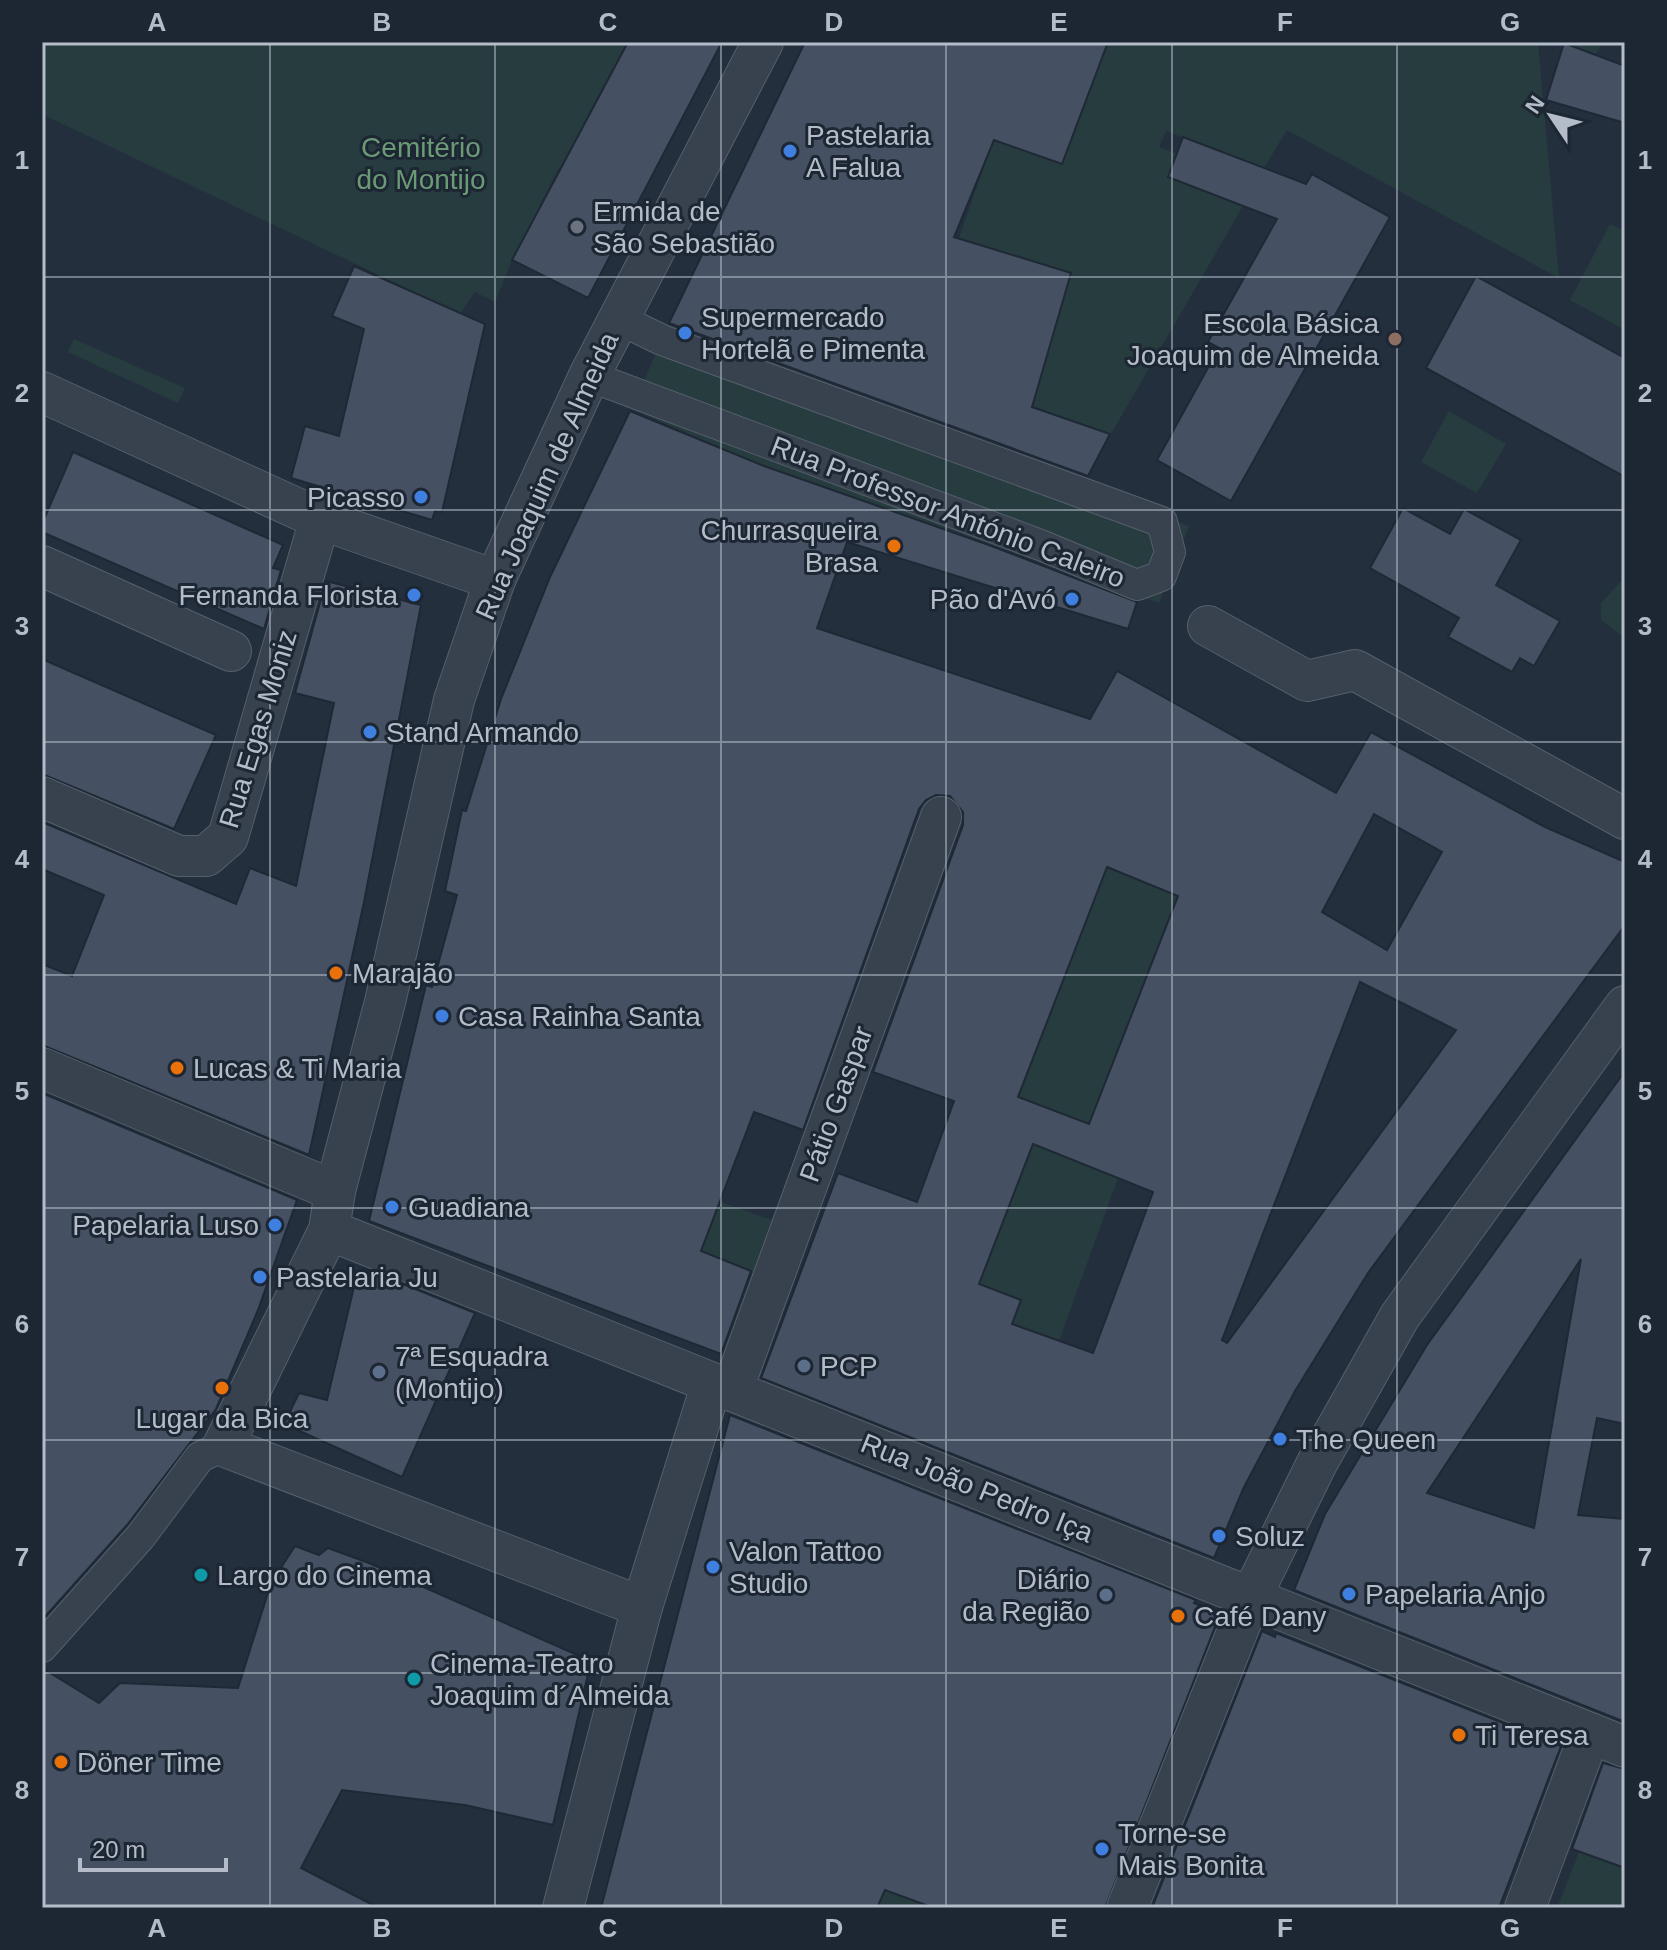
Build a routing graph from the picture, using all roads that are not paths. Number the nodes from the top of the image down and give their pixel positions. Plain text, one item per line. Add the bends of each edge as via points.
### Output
1 (763, 42) edge
2 (619, 319) junction
3 (589, 376) junction
4 (46, 406) edge
5 (320, 519) junction
6 (42, 566) edge
7 (495, 580) junction
8 (1208, 626) dead end
9 (231, 651) dead end
10 (42, 797) edge
11 (941, 817) dead end
12 (1625, 819) edge
13 (1625, 1006) edge
14 (42, 1068) edge
15 (335, 1191) junction
16 (329, 1230) junction
17 (722, 1387) junction
18 (223, 1446) junction
19 (1251, 1597) junction
20 (642, 1607) junction
21 (42, 1647) edge
22 (1607, 1740) edge
23 (563, 1908) edge
24 (1127, 1908) edge
25 (1525, 1908) edge

1 - 2 street, Rua Joaquim de Almeida
2 - 3 street, Rua Joaquim de Almeida
2 - 3 street, Rua Professor António Caleiro via 662,340 1162,522 1170,552 1161,576 1137,585
3 - 7 street, Rua Joaquim de Almeida
4 - 5 street
5 - 7 street
5 - 10 street, Rua Egas Moniz via 228,837 206,856 179,856
6 - 9 street
7 - 15 street, Rua Joaquim de Almeida via 454,700 385,1002
8 - 12 street via 1307,681 1355,670
11 - 17 street, Pátio Gaspar
13 - 19 street via 1400,1316 1317,1463
14 - 15 street
15 - 16 street, Rua Joaquim de Almeida
16 - 17 street, Rua João Pedro Iça
16 - 18 street, Rua Joaquim de Almeida
17 - 19 street, Rua João Pedro Iça
17 - 20 street, Pátio Gaspar
18 - 20 street
18 - 21 street, Rua Joaquim de Almeida via 200,1457 141,1536
19 - 22 street, Rua João Pedro Iça
19 - 24 street
20 - 23 street, Pátio Gaspar
22 - 25 street

